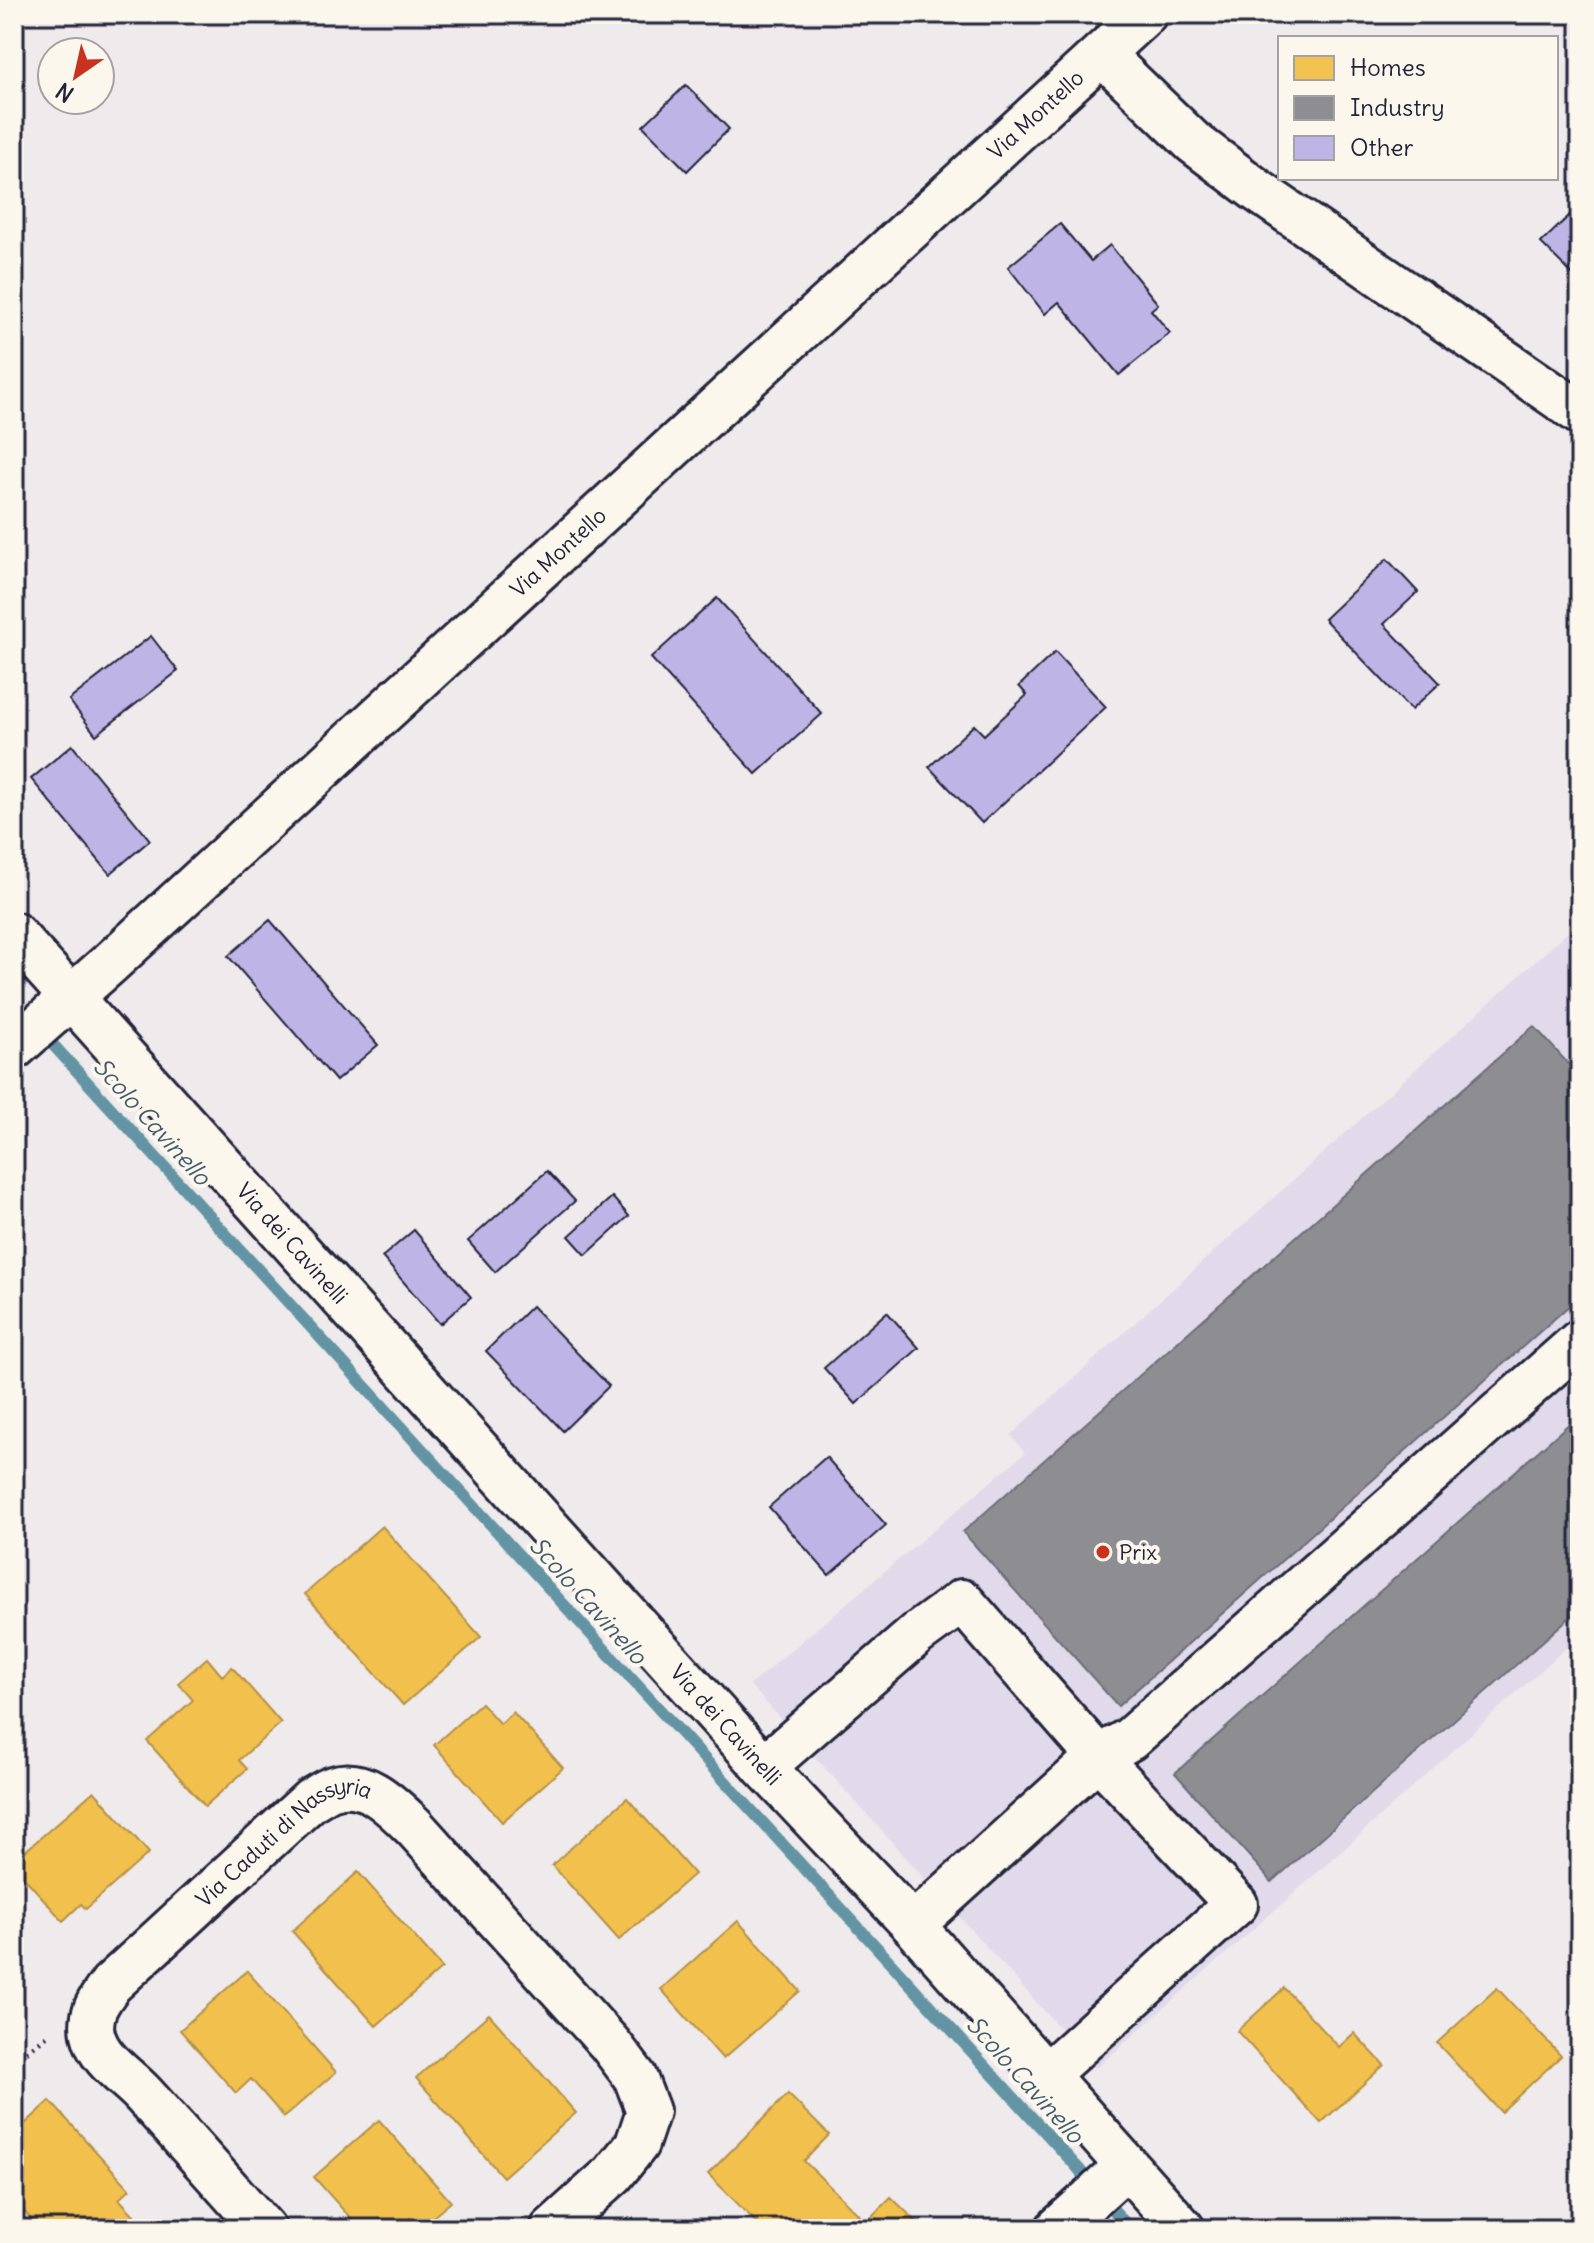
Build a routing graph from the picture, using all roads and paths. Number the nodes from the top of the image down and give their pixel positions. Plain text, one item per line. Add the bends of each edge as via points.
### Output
1 (1145, 14) edge
2 (1102, 54) junction
3 (1580, 413) edge
4 (14, 934) edge
5 (38, 1027) edge
6 (1580, 1341) edge
7 (1098, 1757) junction
8 (764, 1767) junction
9 (913, 1925) junction
10 (1046, 2075) junction
11 (1092, 2197) edge
12 (264, 2229) edge
13 (552, 2229) edge
14 (1183, 2229) edge

1 - 2 street, Via Montello
2 - 3 street, Via Montello via 1193,142 1270,200
2 - 5 street, Via Montello
4 - 5 street, Via dei Cavinelli
5 - 8 street, Via dei Cavinelli
6 - 7 street via 1130,1739
7 - 8 street via 962,1601
7 - 9 street
7 - 10 street via 1236,1904
8 - 9 street, Via dei Cavinelli
9 - 10 street, Via dei Cavinelli
10 - 11 street, Via dei Cavinelli
11 - 14 street, Via dei Cavinelli
12 - 13 street, Via Caduti di Nassyria via 141,2091 102,2055 93,2036 95,2006 111,1984 311,1800 334,1787 361,1786 389,1802 414,1827 635,2077 648,2111 637,2144 613,2174

